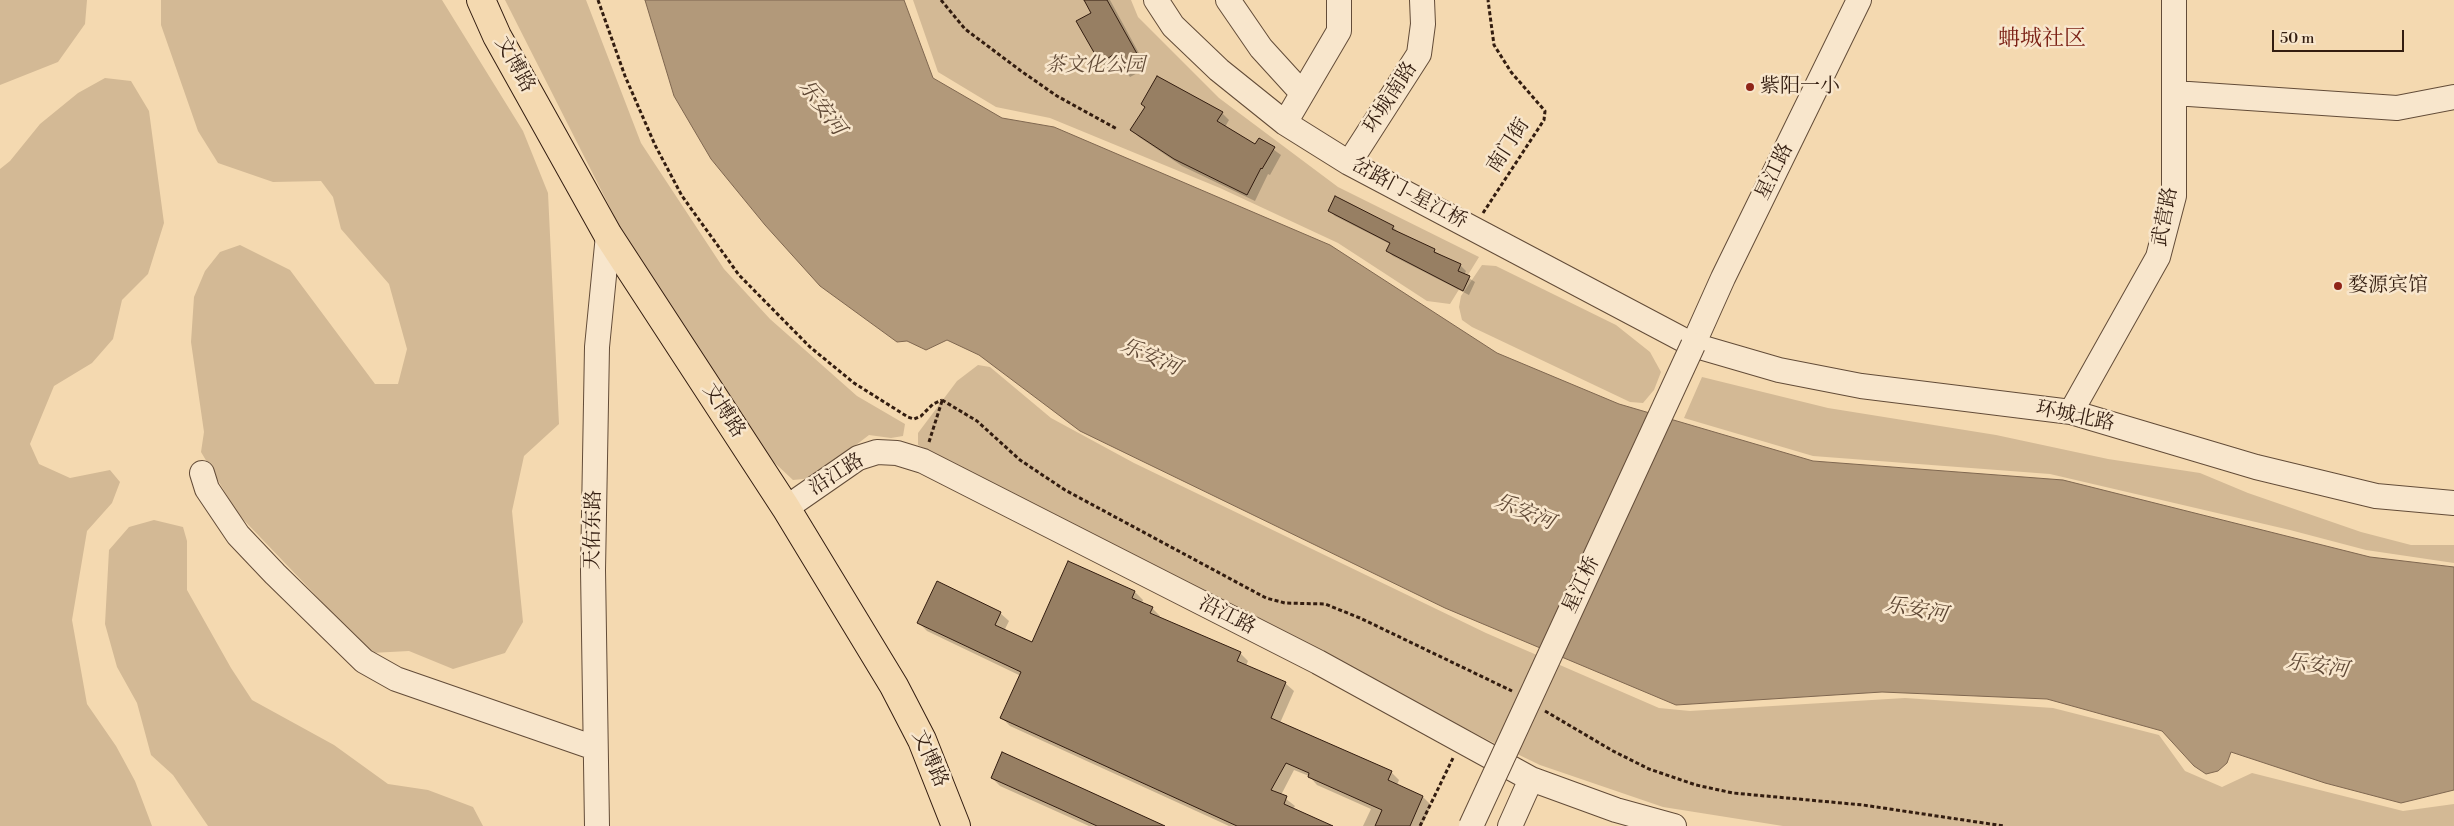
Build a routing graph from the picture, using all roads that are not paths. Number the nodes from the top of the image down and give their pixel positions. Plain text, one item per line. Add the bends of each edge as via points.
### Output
1 (481, 0) edge
2 (1156, 0) edge
3 (1228, 0) edge
4 (1340, 0) edge
5 (1422, 0) edge
6 (1859, 0) edge
7 (2174, 0) edge
8 (1302, 93) junction
9 (2174, 93) junction
10 (2454, 97) edge
11 (1285, 123) junction
12 (1349, 163) junction
13 (608, 235) junction
14 (1694, 345) junction
15 (2071, 412) junction
16 (202, 473) dead end
17 (2454, 503) edge
18 (786, 508) junction
19 (595, 748) junction
20 (1532, 779) junction
21 (596, 826) edge
22 (956, 826) edge
23 (1471, 826) edge
24 (1510, 826) edge
25 (1674, 826) edge

1 - 13 main road, 文博路 via 497,36
2 - 11 street, 岔路门-星江桥 via 1173,26 1199,51
3 - 8 street via 1261,48
4 - 8 street via 1339,31
5 - 12 street, 环城南路 via 1424,24 1419,54
6 - 14 street, 星江路 via 1723,278
7 - 9 street, 武营路
8 - 11 street
9 - 10 street via 2397,108
9 - 15 street, 武营路 via 2174,196 2158,257
11 - 12 street, 岔路门-星江桥
12 - 14 street, 岔路门-星江桥
13 - 18 main road, 文博路
13 - 19 street, 天佑东路 via 597,357 593,570
14 - 15 street, 环城北路 via 1779,370 1861,386
14 - 23 street, 星江桥, bridge
15 - 17 street, 环城北路 via 2265,470 2376,496
16 - 19 street via 207,489 238,535 364,661 396,678
18 - 20 street, 沿江路 via 858,458 877,452 897,453 922,461 1318,662
18 - 22 main road, 文博路 via 894,686 922,740
19 - 21 street, 天佑东路
20 - 24 street
20 - 25 street, 沿江路 via 1616,810

